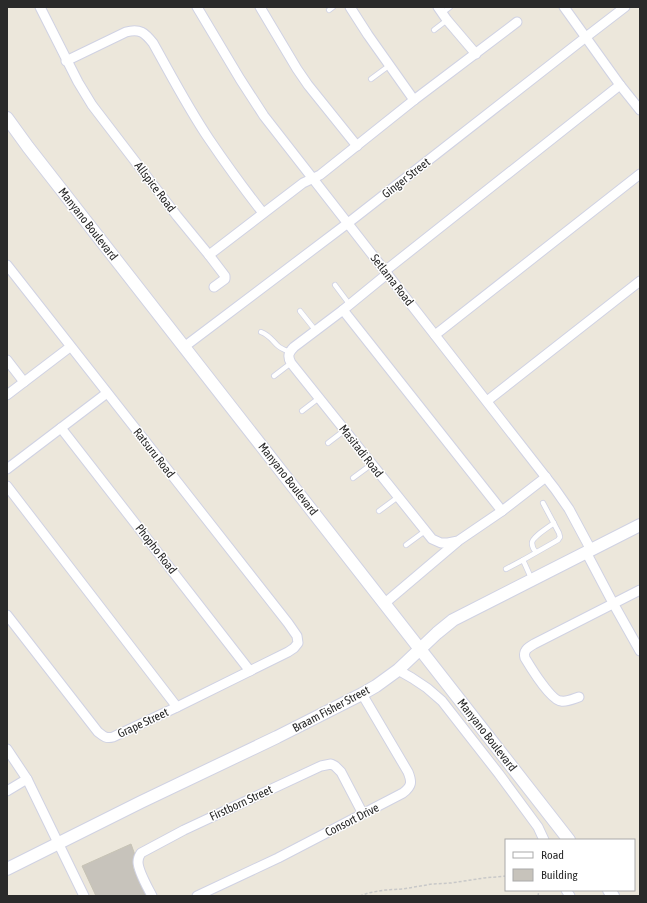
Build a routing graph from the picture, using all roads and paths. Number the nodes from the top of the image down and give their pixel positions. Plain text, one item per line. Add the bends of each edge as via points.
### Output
1 (40, 7) edge
2 (197, 7) edge
3 (260, 7) edge
4 (350, 7) edge
5 (564, 7) edge
6 (625, 7) edge
7 (444, 12) edge
8 (517, 22) dead end
9 (434, 30) dead end
10 (586, 37) junction
11 (476, 54) junction
12 (66, 61) junction
13 (390, 66) junction
14 (371, 79) dead end
15 (620, 85) junction
16 (414, 100) junction
17 (640, 110) edge
18 (7, 118) edge
19 (357, 146) junction
20 (640, 174) edge
21 (312, 178) junction
22 (263, 213) junction
23 (348, 223) junction
24 (209, 255) junction
25 (7, 265) edge
26 (386, 272) junction
27 (640, 281) edge
28 (335, 285) dead end
29 (214, 287) dead end
30 (346, 307) junction
31 (300, 311) dead end
32 (316, 331) junction
33 (261, 332) dead end
34 (435, 335) junction
35 (70, 347) junction
36 (184, 347) junction
37 (290, 352) junction
38 (7, 360) edge
39 (291, 363) junction
40 (274, 376) dead end
41 (24, 382) junction
42 (107, 393) junction
43 (7, 395) edge
44 (319, 398) junction
45 (487, 401) junction
46 (302, 411) dead end
47 (61, 428) junction
48 (345, 430) junction
49 (328, 443) dead end
50 (372, 464) junction
51 (7, 469) edge
52 (546, 477) junction
53 (354, 478) dead end
54 (7, 486) edge
55 (398, 497) junction
56 (544, 503) dead end
57 (379, 511) dead end
58 (502, 511) junction
59 (554, 523) junction
60 (640, 525) edge
61 (425, 531) junction
62 (458, 541) junction
63 (406, 545) dead end
64 (588, 551) junction
65 (536, 552) junction
66 (523, 560) junction
67 (506, 569) dead end
68 (532, 580) junction
69 (640, 590) edge
70 (385, 603) junction
71 (613, 604) junction
72 (7, 615) edge
73 (298, 643) joint
74 (420, 649) junction
75 (640, 651) edge
76 (398, 670) junction
77 (250, 671) junction
78 (362, 694) junction
79 (579, 697) dead end
80 (177, 707) junction
81 (7, 749) edge
82 (27, 779) junction
83 (7, 791) edge
84 (363, 814) junction
85 (544, 839) edge
86 (569, 839) edge
87 (58, 843) junction
88 (7, 869) edge
89 (505, 876) edge
90 (84, 896) edge
91 (152, 896) edge
92 (196, 896) edge
93 (360, 896) edge

1 - 12 street, Allspice Road
2 - 21 street, Setlama Road via 256,104
3 - 19 street via 308,85
4 - 13 street
5 - 10 street
6 - 10 street, Ginger Street
7 - 9 lane
7 - 11 street
8 - 11 street
10 - 15 street
10 - 23 street, Ginger Street
11 - 16 street
12 - 22 street via 126,32 137,30 146,34 208,138
12 - 24 street, Allspice Road via 92,105
13 - 14 lane
13 - 16 street
15 - 17 street
15 - 26 street
16 - 19 street
18 - 36 street, Manyano Boulevard
19 - 21 street via 320,175
20 - 34 street
21 - 22 street
21 - 23 street, Setlama Road
22 - 24 street
23 - 26 street, Setlama Road
23 - 36 street, Ginger Street
24 - 29 street, Allspice Road via 225,276
25 - 35 street, Ratsuru Road
26 - 30 street
26 - 34 street, Setlama Road
27 - 45 street
28 - 30 lane
30 - 32 street
30 - 58 street
31 - 32 lane
32 - 37 street
33 - 37 lane
34 - 45 street, Setlama Road
35 - 41 street
35 - 42 street, Ratsuru Road
36 - 70 street, Manyano Boulevard
37 - 39 street
38 - 41 street
39 - 40 lane
39 - 44 street, Masitadi Road
41 - 43 street
42 - 47 street
42 - 73 street, Ratsuru Road via 291,628 297,636
44 - 46 lane
44 - 48 street, Masitadi Road
45 - 52 street, Setlama Road
47 - 51 street
47 - 77 street, Phopho Road
48 - 49 lane
48 - 50 street, Masitadi Road
50 - 53 lane
50 - 55 street, Masitadi Road
52 - 58 street
52 - 64 street, Setlama Road via 569,509
54 - 80 street
55 - 57 lane
55 - 61 street, Masitadi Road
56 - 59 lane
58 - 62 street
59 - 65 lane via 532,541
59 - 65 lane via 560,537
60 - 64 street, Braam Fisher Street
61 - 62 street, Masitadi Road via 432,539 441,543
61 - 63 lane
62 - 70 street
64 - 68 street, Braam Fisher Street
64 - 71 street, Setlama Road
65 - 66 lane
66 - 67 lane
66 - 68 lane
68 - 74 street, Braam Fisher Street via 453,620
69 - 71 street
70 - 74 street, Manyano Boulevard
71 - 75 street, Setlama Road
71 - 79 street via 525,650 525,658 551,696 559,702
72 - 80 street, Grape Street via 104,737 110,738
73 - 77 street, Grape Street via 288,652
74 - 76 street, Braam Fisher Street
74 - 86 street, Manyano Boulevard
76 - 78 street, Braam Fisher Street
76 - 85 street via 442,701 538,827
77 - 80 street, Grape Street
78 - 84 street, Consort Drive via 408,772 411,782 403,793
78 - 87 street, Braam Fisher Street
81 - 82 street
82 - 83 street
82 - 87 street
84 - 91 street, Firstborn Street via 338,768 331,764 321,766 141,853 138,857 139,868
84 - 92 street, Consort Drive via 278,858
87 - 88 street, Braam Fisher Street
87 - 90 street
89 - 93 path via 385,890

